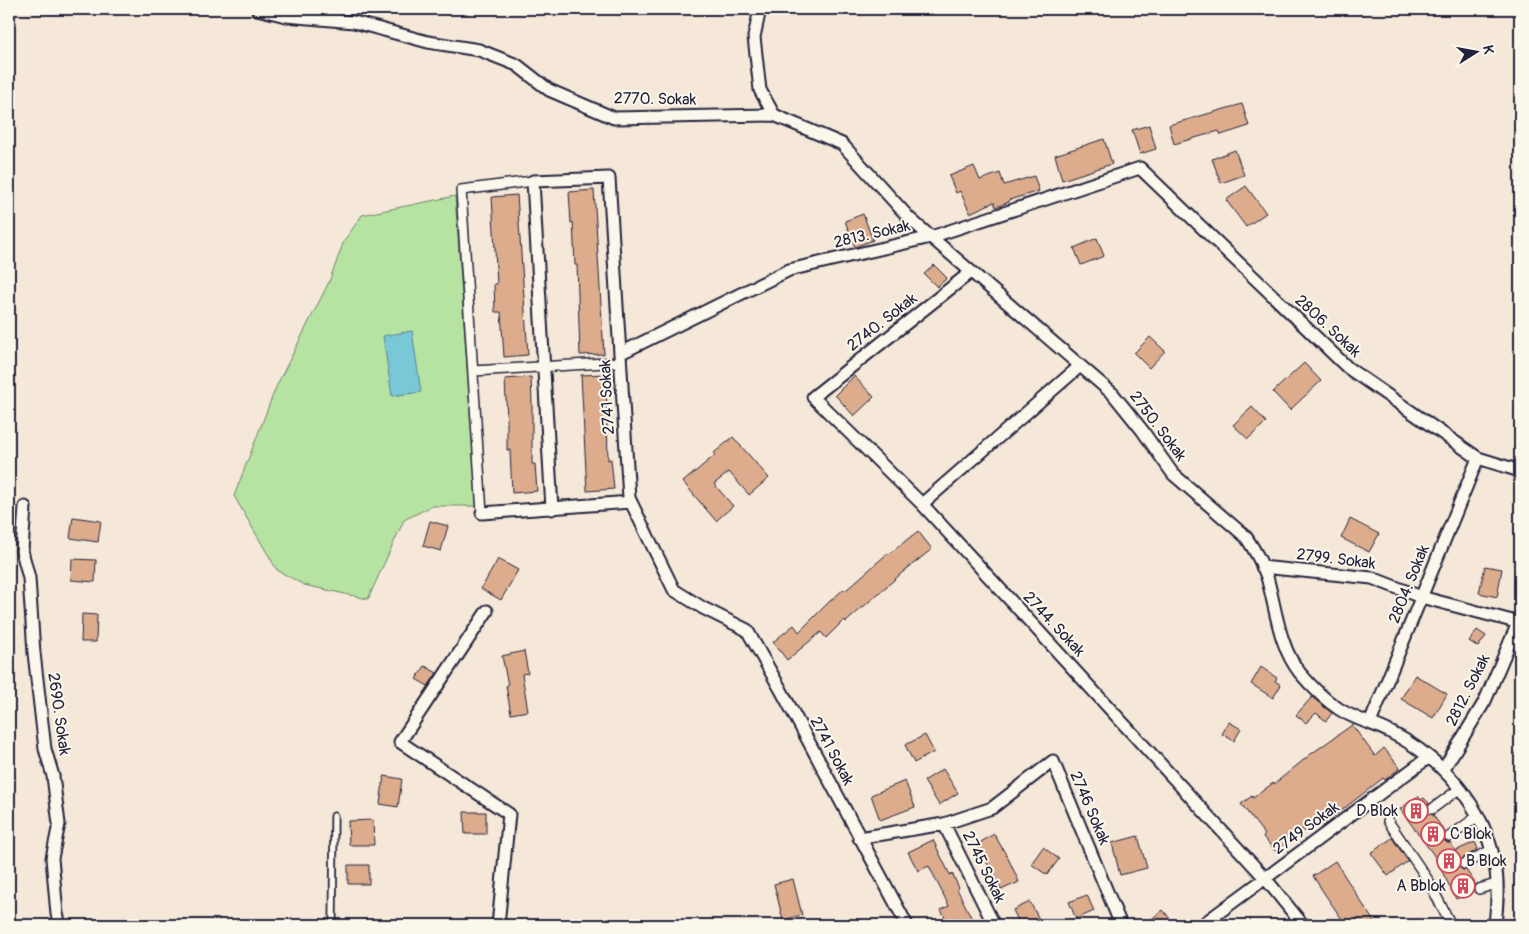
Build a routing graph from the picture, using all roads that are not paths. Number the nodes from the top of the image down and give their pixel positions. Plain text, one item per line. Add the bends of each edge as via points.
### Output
1 (257, 9) edge
2 (760, 9) edge
3 (774, 115) junction
4 (1140, 168) joint
5 (532, 181) junction
6 (931, 237) junction
7 (971, 272) junction
8 (621, 357) junction
9 (543, 366) junction
10 (1080, 366) junction
11 (473, 370) junction
12 (813, 397) joint
13 (1478, 458) junction
14 (1520, 471) edge
15 (631, 502) junction
16 (922, 504) junction
17 (24, 507) dead end
18 (552, 509) junction
19 (482, 513) joint
20 (1262, 567) junction
21 (1421, 597) junction
22 (487, 611) dead end
23 (1519, 623) edge
24 (1370, 723) junction
25 (1429, 757) junction
26 (1443, 770) junction
27 (1459, 789) junction
28 (1432, 809) dead end
29 (334, 816) dead end
30 (1478, 816) junction
31 (1388, 821) dead end
32 (944, 824) junction
33 (1449, 837) dead end
34 (859, 838) junction
35 (1491, 850) junction
36 (1464, 864) dead end
37 (1266, 878) junction
38 (1496, 884) junction
39 (1479, 889) dead end
40 (60, 925) edge
41 (333, 925) edge
42 (498, 925) edge
43 (907, 925) edge
44 (994, 925) edge
45 (1121, 925) edge
46 (1202, 925) edge
47 (1303, 925) edge
48 (1450, 925) edge
49 (1495, 925) edge

1 - 3 street, 2770. Sokak via 286,16 354,22 428,42 479,50 517,65 549,90 614,118
2 - 3 street via 754,37 760,90
3 - 6 street, 2750. Sokak via 842,144 910,219
4 - 6 street, 2813. Sokak
4 - 13 street, 2806. Sokak via 1348,368
5 - 8 street, 2741 Sokak via 610,178
5 - 9 street
5 - 11 street via 461,190
6 - 7 street, 2750. Sokak
6 - 8 street, 2813. Sokak via 789,270
7 - 10 street, 2750. Sokak
7 - 12 street, 2740. Sokak
8 - 9 street
8 - 15 street, 2741 Sokak
9 - 11 street
9 - 18 street
10 - 16 street
10 - 20 street, 2750. Sokak via 1113,394 1173,474 1246,537
11 - 19 street
12 - 16 street, 2744. Sokak
13 - 14 street, 2806. Sokak
13 - 21 street, 2804. Sokak
15 - 18 street
15 - 34 street, 2741 Sokak via 674,590 747,630
16 - 37 street, 2744. Sokak
17 - 40 street, 2690. Sokak via 22,551 29,578 45,749 53,776 59,824 52,858
18 - 19 street
20 - 21 street, 2799. Sokak via 1372,578
20 - 24 street, 2750. Sokak via 1276,619 1299,672 1339,710
21 - 23 street, 2799. Sokak
21 - 24 street, 2804. Sokak
22 - 42 street via 400,742 509,814
23 - 26 street, 2812. Sokak via 1485,701
24 - 25 street, 2750. Sokak
25 - 26 street, 2750. Sokak
25 - 37 street, 2749 Sokak
26 - 27 street, 2750. Sokak
27 - 28 street
27 - 30 street, 2750. Sokak
29 - 41 lane
30 - 33 street
30 - 35 street, 2750. Sokak
31 - 48 street via 1428,880
32 - 34 street, 2746 Sokak
32 - 44 street, 2745 Sokak
32 - 45 street, 2746 Sokak via 992,808 1053,761
34 - 43 street, 2741 Sokak
35 - 36 street
35 - 38 street, 2750. Sokak via 1496,865
37 - 46 street, 2749 Sokak
37 - 47 street, 2744. Sokak
38 - 39 street
38 - 49 street, 2750. Sokak

